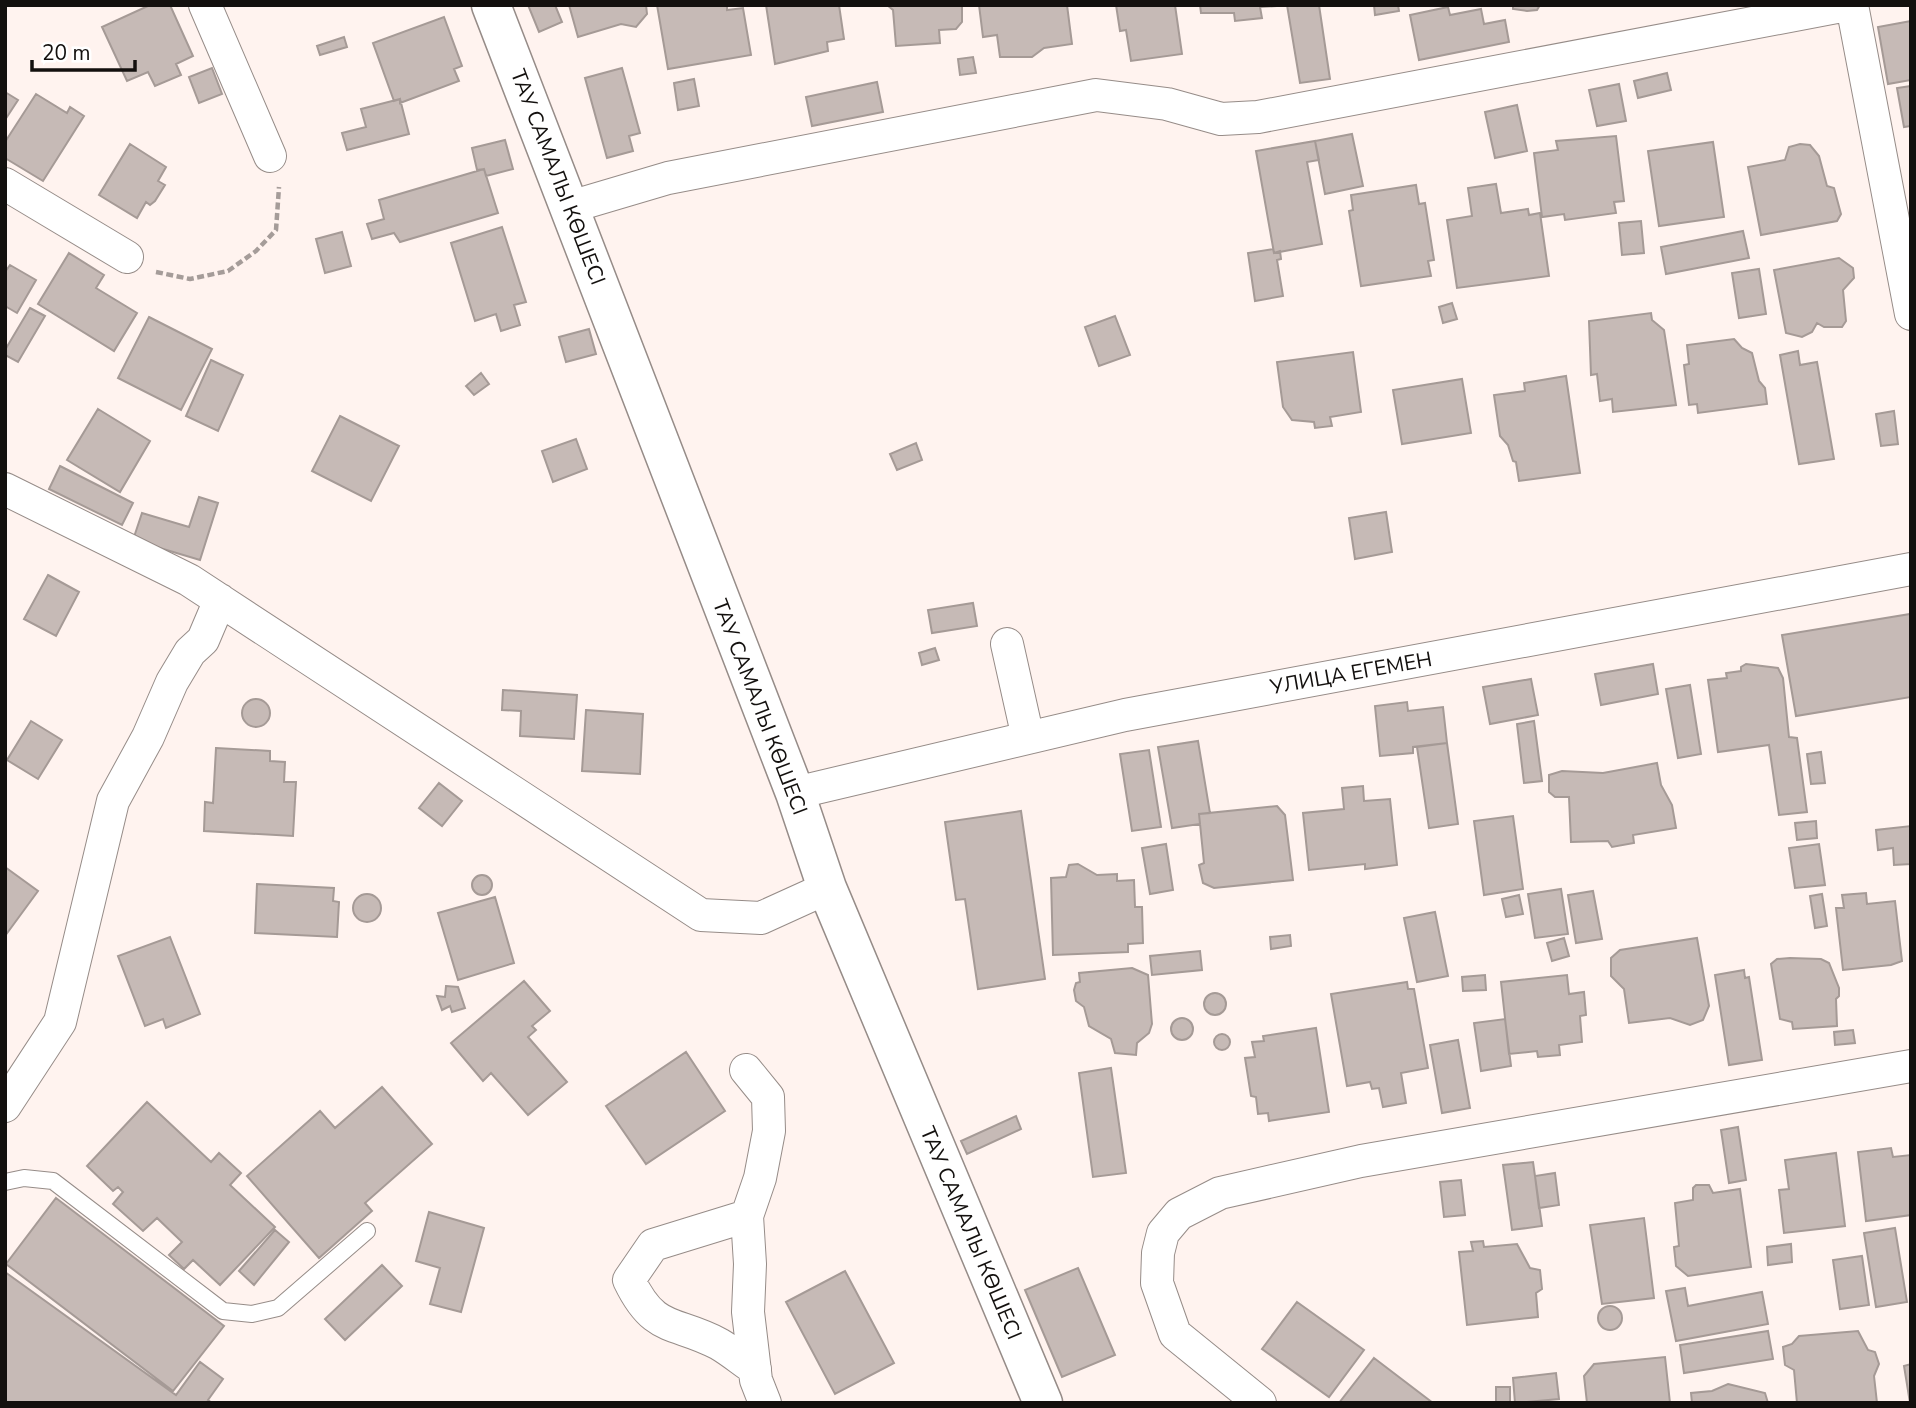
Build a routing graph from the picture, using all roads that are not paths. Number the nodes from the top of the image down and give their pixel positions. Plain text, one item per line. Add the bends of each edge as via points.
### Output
1 (205, 5) edge
2 (491, 5) edge
3 (1849, 5) edge
4 (270, 156) road end
5 (5, 184) edge
6 (570, 207) junction
7 (127, 257) road end
8 (1911, 314) edge
9 (5, 489) edge
10 (1911, 569) edge
11 (220, 600) junction
12 (1007, 644) dead end
13 (1028, 738) junction
14 (795, 793) junction
15 (827, 888) junction
16 (1911, 1066) edge
17 (746, 1070) dead end
18 (5, 1107) edge
19 (5, 1182) edge
20 (747, 1216) junction
21 (367, 1231) dead end
22 (755, 1369) junction
23 (765, 1403) edge
24 (1043, 1403) edge
25 (1260, 1403) edge

1 - 4 street
2 - 6 street, ТАУ САМАЛЫ КӨШЕСІ
3 - 6 street via 1258,117 1221,119 1167,104 1096,95 668,177
3 - 8 street
5 - 7 street
6 - 14 street, ТАУ САМАЛЫ КӨШЕСІ
9 - 11 street via 189,580
10 - 13 street, УЛИЦА ЕГЕМЕН via 1125,715
11 - 15 street via 701,915 761,918
11 - 18 street via 203,640 172,682 113,801 60,1022
12 - 13 street
13 - 14 street, УЛИЦА ЕГЕМЕН
14 - 15 street, ТАУ САМАЛЫ КӨШЕСІ
15 - 24 street, ТАУ САМАЛЫ КӨШЕСІ
16 - 25 street via 1361,1161 1220,1192 1179,1214 1163,1233 1157,1283 1175,1334
17 - 20 street via 768,1097 769,1131 761,1178
19 - 21 lane via 24,1178 53,1181 223,1311 252,1314 278,1308
20 - 22 street via 748,1312
20 - 22 street via 653,1245 629,1280 643,1307 672,1326 718,1343
22 - 23 street

